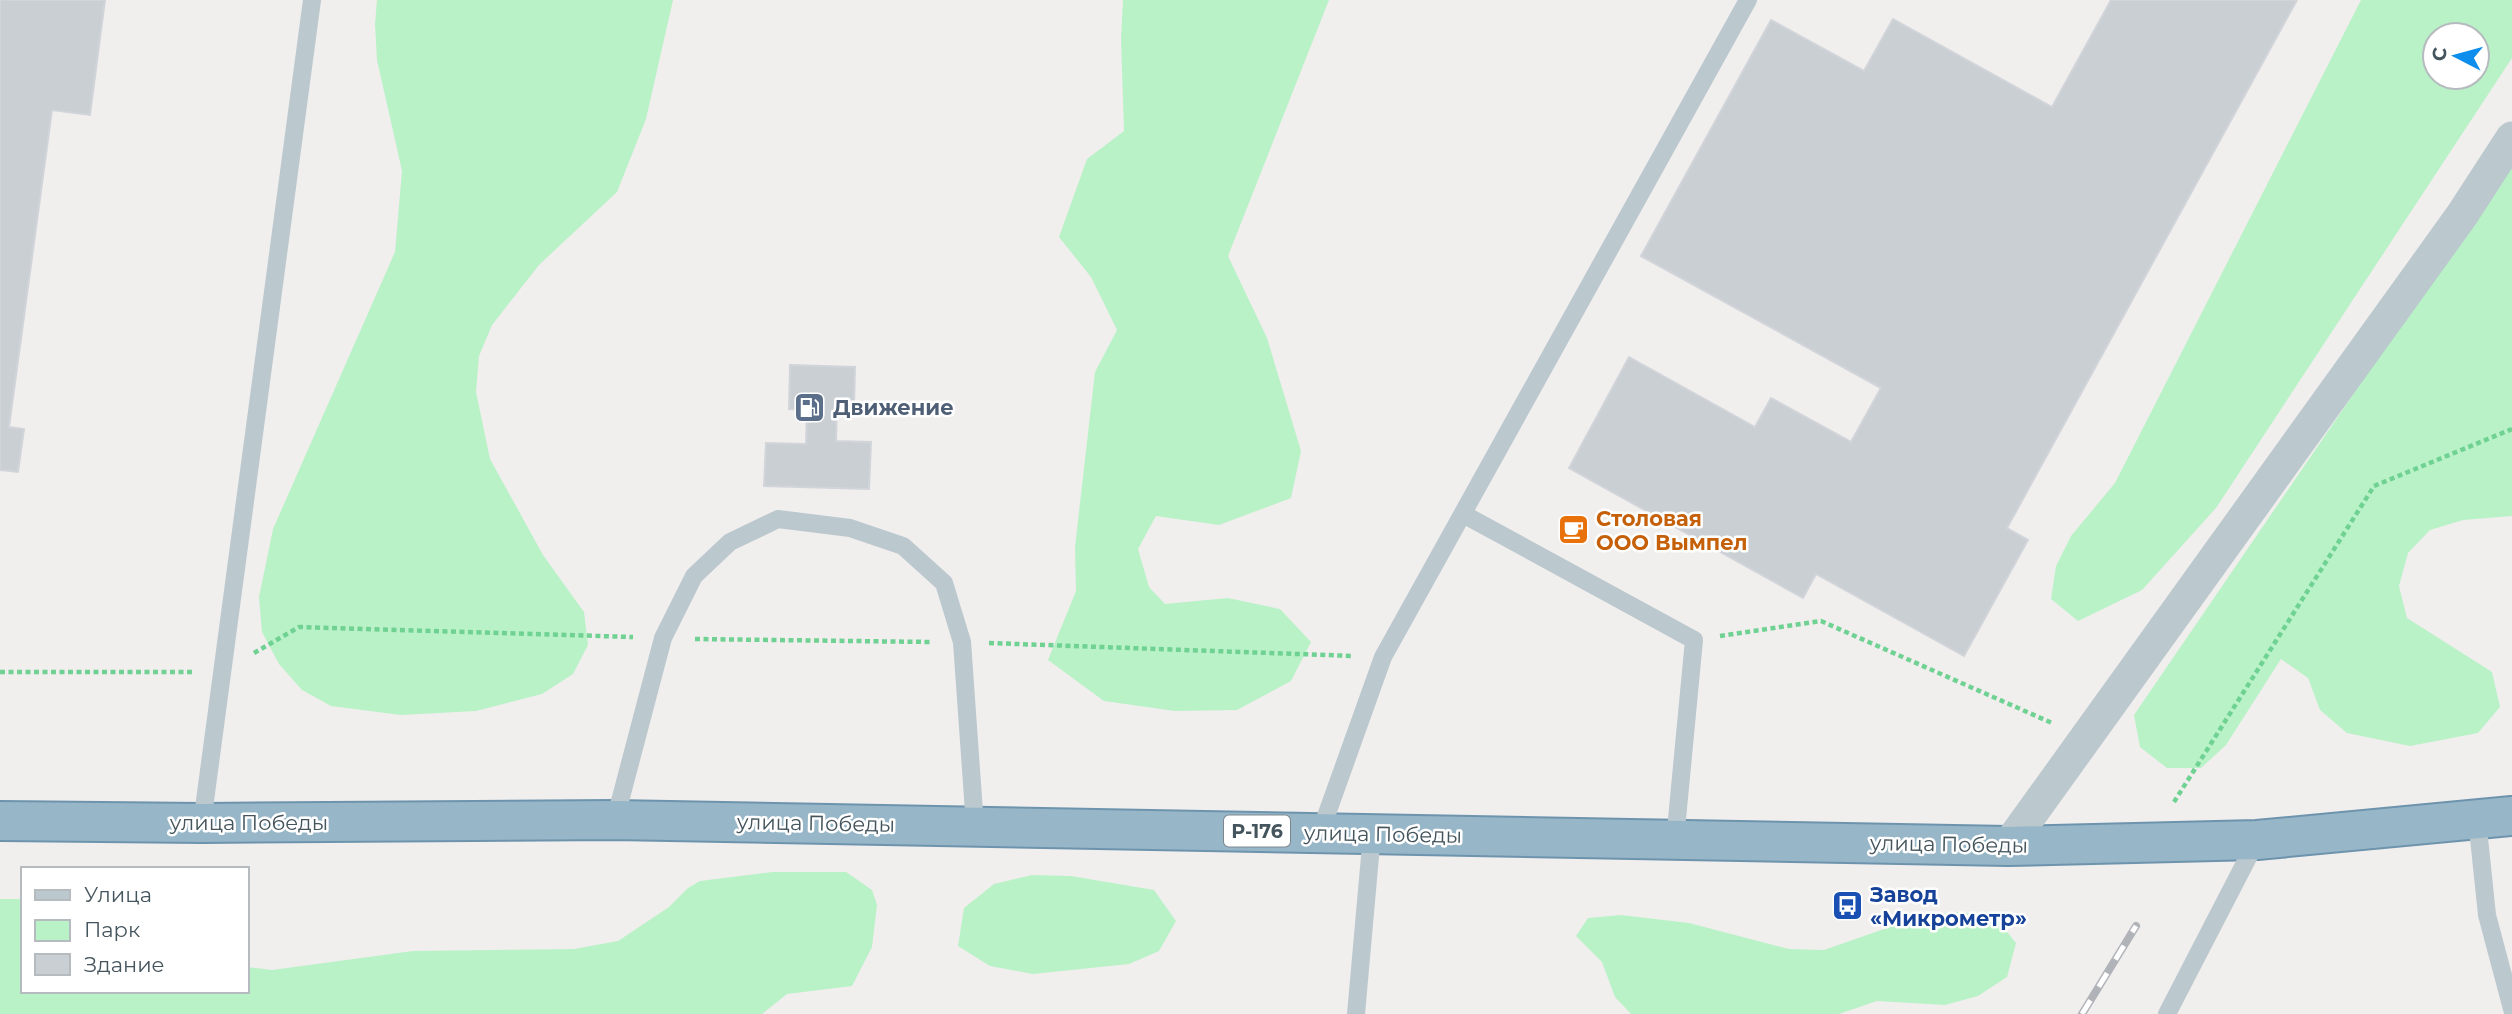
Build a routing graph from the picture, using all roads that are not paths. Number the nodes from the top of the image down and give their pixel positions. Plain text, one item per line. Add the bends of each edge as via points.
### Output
1 (312, 0) edge
2 (1748, 0) edge
3 (2512, 138) edge
4 (1463, 514) junction
5 (2494, 817) edge
6 (615, 820) junction
7 (0, 821) edge
8 (202, 823) junction
9 (975, 826) junction
10 (1320, 833) junction
11 (1372, 834) junction
12 (1675, 840) junction
13 (2257, 840) junction
14 (2008, 846) junction
15 (2512, 1009) edge
16 (1356, 1014) edge
17 (2167, 1014) edge

1 - 8 lane
2 - 4 lane
3 - 14 street via 2462,215
4 - 10 lane via 1383,657
4 - 12 lane via 1695,640
5 - 13 highway, улица Победы / Р-176
5 - 15 lane via 2487,915
6 - 8 highway, улица Победы / Р-176
6 - 9 highway, улица Победы / Р-176
6 - 9 lane via 663,638 694,576 730,541 778,519 850,528 903,547 944,583 962,642
7 - 8 highway, улица Победы / Р-176
9 - 10 highway, улица Победы / Р-176
10 - 11 highway, улица Победы / Р-176
11 - 12 highway, улица Победы / Р-176
11 - 16 lane
12 - 14 highway, улица Победы / Р-176
13 - 14 highway, улица Победы / Р-176
13 - 17 lane

